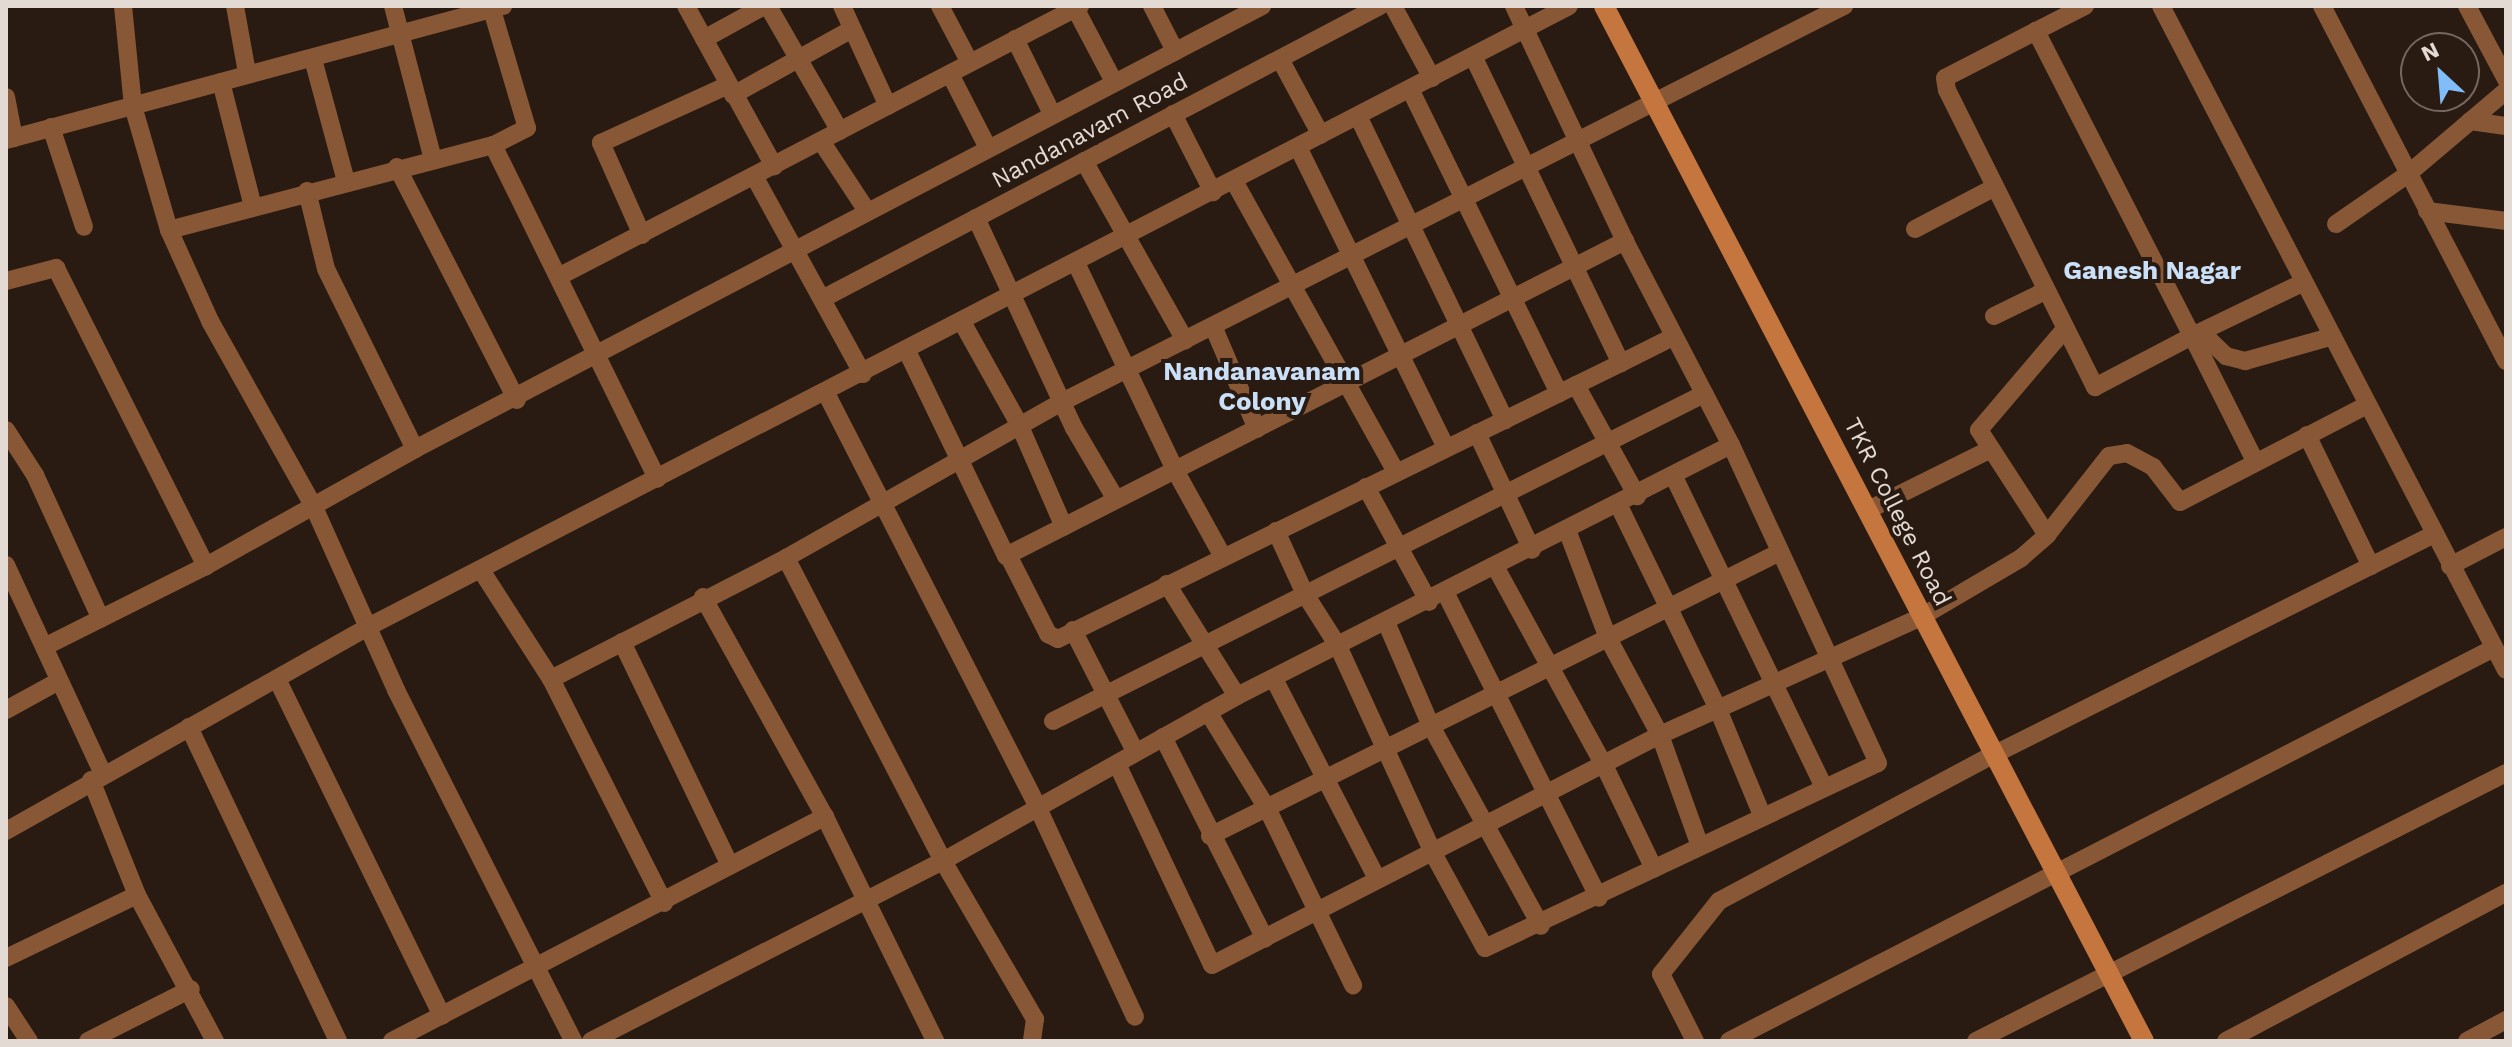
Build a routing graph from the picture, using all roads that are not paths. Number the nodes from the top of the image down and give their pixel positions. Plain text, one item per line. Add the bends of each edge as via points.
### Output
1 (123, 6) edge
2 (235, 6) edge
3 (393, 6) edge
4 (686, 6) edge
5 (766, 6) edge
6 (842, 6) edge
7 (940, 6) edge
8 (1152, 6) edge
9 (1262, 6) edge
10 (1380, 6) edge
11 (1393, 6) edge
12 (1514, 6) edge
13 (1569, 6) edge
14 (1604, 6) edge
15 (1844, 6) edge
16 (2085, 6) edge
17 (2161, 6) edge
18 (2322, 6) edge
19 (2467, 6) edge
20 (1076, 7) edge
21 (497, 8) edge
22 (1233, 13) edge
23 (1528, 27) junction
24 (852, 29) junction
25 (2036, 31) junction
26 (401, 35) junction
27 (704, 39) junction
28 (1015, 39) junction
29 (1175, 51) junction
30 (1473, 56) junction
31 (313, 59) junction
32 (798, 59) junction
33 (1280, 59) junction
34 (970, 63) junction
35 (247, 73) junction
36 (950, 74) junction
37 (1432, 78) junction
38 (2506, 79) edge
39 (221, 82) junction
40 (1114, 82) junction
41 (1410, 89) junction
42 (730, 90) junction
43 (2506, 91) edge
44 (6, 97) edge
45 (1656, 103) junction
46 (133, 106) junction
47 (888, 106) junction
48 (1052, 114) junction
49 (1173, 114) junction
50 (1358, 116) junction
51 (2470, 121) junction
52 (2506, 126) edge
53 (51, 127) junction
54 (840, 131) junction
55 (1321, 135) junction
56 (1579, 137) junction
57 (10, 139) edge
58 (821, 141) junction
59 (493, 145) junction
60 (1298, 147) junction
61 (988, 148) junction
62 (433, 160) junction
63 (1084, 161) junction
64 (774, 166) junction
65 (1523, 166) junction
66 (397, 167) junction
67 (2408, 174) junction
68 (754, 176) junction
69 (346, 181) junction
70 (1234, 181) junction
71 (1995, 187) junction
72 (307, 191) junction
73 (1213, 192) junction
74 (1465, 200) junction
75 (253, 207) junction
76 (867, 211) junction
77 (2427, 211) junction
78 (976, 218) junction
79 (2506, 221) edge
80 (2336, 224) dead end
81 (1414, 225) junction
82 (84, 227) dead end
83 (1915, 229) dead end
84 (169, 230) junction
85 (642, 235) junction
86 (1126, 237) junction
87 (1625, 241) junction
88 (794, 248) junction
89 (1351, 256) junction
90 (1076, 263) junction
91 (1573, 265) junction
92 (560, 276) junction
93 (6, 280) edge
94 (2302, 283) junction
95 (1290, 286) junction
96 (2045, 291) junction
97 (1014, 295) junction
98 (1513, 296) junction
99 (822, 299) junction
100 (1994, 316) dead end
101 (962, 322) junction
102 (1461, 322) junction
103 (1213, 326) junction
104 (2065, 329) junction
105 (2196, 334) junction
106 (1673, 337) junction
107 (2330, 337) junction
108 (1185, 340) junction
109 (907, 351) junction
110 (1400, 354) junction
111 (597, 355) junction
112 (2506, 361) edge
113 (1621, 363) junction
114 (1125, 371) junction
115 (863, 374) junction
116 (1346, 380) junction
117 (1568, 389) junction
118 (826, 393) junction
119 (1704, 394) junction
120 (517, 400) junction
121 (1062, 402) junction
122 (2365, 406) junction
123 (1505, 420) junction
124 (1019, 424) junction
125 (1257, 429) junction
126 (6, 430) edge
127 (1477, 433) junction
128 (2307, 435) junction
129 (1606, 443) junction
130 (1731, 445) junction
131 (1446, 448) junction
132 (415, 449) junction
133 (1991, 449) junction
134 (958, 459) junction
135 (2255, 461) junction
136 (1175, 470) junction
137 (1396, 472) junction
138 (1674, 477) junction
139 (657, 479) junction
140 (1366, 487) junction
141 (1506, 493) junction
142 (1637, 496) junction
143 (1115, 498) junction
144 (882, 503) junction
145 (313, 505) junction
146 (1619, 506) junction
147 (1868, 510) junction
148 (1064, 527) junction
149 (1567, 530) junction
150 (1276, 531) junction
151 (2047, 535) junction
152 (2433, 535) junction
153 (2506, 537) edge
154 (1401, 546) junction
155 (1532, 550) junction
156 (1780, 552) junction
157 (1008, 555) junction
158 (1223, 557) junction
159 (786, 558) junction
160 (6, 565) edge
161 (206, 566) junction
162 (2371, 566) junction
163 (2450, 566) junction
164 (1496, 568) junction
165 (481, 570) junction
166 (1724, 578) junction
167 (1167, 584) junction
168 (13, 593) edge
169 (1305, 594) junction
170 (703, 597) junction
171 (1438, 598) junction
172 (1666, 608) junction
173 (1921, 617) junction
174 (101, 619) junction
175 (1386, 622) junction
176 (366, 628) junction
177 (1073, 630) junction
178 (1608, 638) junction
179 (622, 642) junction
180 (1205, 645) junction
181 (46, 646) junction
182 (1338, 646) junction
183 (2494, 648) junction
184 (1829, 655) junction
185 (1552, 669) junction
186 (2506, 670) edge
187 (277, 679) junction
188 (551, 679) junction
189 (59, 681) junction
190 (1275, 681) junction
191 (1773, 682) junction
192 (1108, 693) junction
193 (1500, 694) junction
194 (1237, 696) junction
195 (1717, 707) junction
196 (6, 710) edge
197 (1208, 712) junction
198 (1053, 721) dead end
199 (1431, 726) junction
200 (189, 727) junction
201 (1660, 735) junction
202 (1163, 737) junction
203 (1135, 751) junction
204 (1385, 751) junction
205 (1993, 755) junction
206 (1117, 764) junction
207 (1604, 765) junction
208 (2506, 773) edge
209 (97, 777) junction
210 (1323, 781) junction
211 (1824, 787) junction
212 (1549, 791) junction
213 (1038, 808) junction
214 (1268, 810) junction
215 (1762, 815) junction
216 (825, 817) junction
217 (1485, 823) junction
218 (6, 831) edge
219 (1210, 836) junction
220 (1700, 846) junction
221 (1434, 855) junction
222 (943, 861) junction
223 (730, 865) junction
224 (1654, 869) junction
225 (2057, 877) junction
226 (1377, 879) junction
227 (2506, 893) edge
228 (137, 895) junction
229 (1599, 898) junction
230 (864, 899) junction
231 (664, 903) junction
232 (1318, 913) junction
233 (1541, 926) junction
234 (1265, 939) junction
235 (6, 958) edge
236 (538, 967) junction
237 (2109, 973) junction
238 (1353, 985) dead end
239 (191, 989) junction
240 (6, 1006) edge
241 (442, 1016) junction
242 (1135, 1017) dead end
243 (2506, 1020) edge
244 (29, 1041) edge
245 (88, 1041) edge
246 (215, 1041) edge
247 (338, 1041) edge
248 (392, 1041) edge
249 (573, 1041) edge
250 (591, 1041) edge
251 (935, 1041) edge
252 (1032, 1041) edge
253 (1695, 1041) edge
254 (1729, 1041) edge
255 (1976, 1041) edge
256 (2144, 1041) edge
257 (2226, 1041) edge
258 (2467, 1041) edge

1 - 46 street
2 - 35 street
3 - 26 street
4 - 27 street
5 - 27 street
5 - 32 street
6 - 24 street
7 - 34 street
8 - 29 street
9 - 22 street
10 - 33 street, Nandanavam Road
11 - 37 street
12 - 23 street
13 - 23 street
14 - 45 street, TKR College Road
15 - 45 street
16 - 25 street
17 - 94 street
18 - 67 street
19 - 38 street
20 - 28 street
20 - 40 street
21 - 26 street
21 - 59 street via 527,128
22 - 29 street
23 - 30 street
23 - 56 street
24 - 32 street
24 - 47 street
25 - 71 street via 1945,78
25 - 105 street
26 - 31 street
26 - 62 street
27 - 42 street
28 - 34 street
28 - 48 street
29 - 40 street
30 - 37 street
30 - 65 street
31 - 35 street
31 - 69 street
32 - 42 street
32 - 54 street
33 - 49 street, Nandanavam Road
33 - 55 street
34 - 36 street
35 - 39 street
36 - 47 street
36 - 61 street
37 - 41 street
39 - 46 street
39 - 75 street
40 - 48 street
41 - 50 street
41 - 74 street
42 - 64 street
42 - 85 street via 601,143
43 - 51 street
44 - 57 street
45 - 56 street
45 - 147 street, TKR College Road
46 - 53 street
46 - 84 street
47 - 54 street
48 - 61 street
49 - 63 street, Nandanavam Road
49 - 73 street
50 - 55 street
50 - 81 street
51 - 52 street
51 - 67 street
53 - 57 street
53 - 82 street
54 - 58 street
55 - 60 street
56 - 65 street
56 - 87 street
58 - 64 street
58 - 76 street
59 - 62 street
59 - 92 street
60 - 70 street
60 - 89 street
61 - 76 street
62 - 66 street
63 - 78 street, Nandanavam Road
63 - 86 street
64 - 68 street
65 - 74 street
65 - 91 street
66 - 69 street
66 - 120 street
67 - 77 street
67 - 80 street
68 - 85 street
68 - 88 street
69 - 72 street
70 - 73 street
70 - 95 street
71 - 83 street
71 - 96 street
72 - 75 street
72 - 132 street via 326,269
73 - 86 street
74 - 81 street
74 - 98 street
75 - 84 street
76 - 88 street
77 - 79 street
77 - 112 street
78 - 97 street
78 - 99 street, Nandanavam Road
81 - 89 street
81 - 102 street
84 - 145 street via 210,321
85 - 92 street
86 - 90 street
86 - 108 street
87 - 91 street
87 - 106 street
88 - 99 street
88 - 111 street
89 - 95 street
89 - 110 street
90 - 97 street
90 - 114 street
91 - 98 street
91 - 113 street
92 - 111 street
93 - 161 street via 56,268
94 - 105 street
94 - 107 street
95 - 103 street
95 - 116 street
96 - 100 street
96 - 104 street
97 - 101 street
97 - 121 street
98 - 102 street
98 - 117 street
99 - 115 street
101 - 109 street
101 - 124 street
102 - 110 street
102 - 123 street
103 - 108 street
103 - 125 street
104 - 105 street via 2095,387
104 - 133 street via 1979,430
105 - 107 street via 2226,356 2245,361
105 - 135 street
106 - 113 street
106 - 119 street
107 - 122 street
108 - 114 street
109 - 115 street
109 - 134 street
110 - 116 street
110 - 131 street
111 - 120 street
111 - 139 street
113 - 117 street
114 - 121 street
114 - 136 street
115 - 118 street
116 - 125 street
116 - 137 street
117 - 123 street
117 - 129 street
118 - 139 street
118 - 144 street
119 - 129 street
119 - 130 street
120 - 132 street
121 - 124 street
121 - 143 street
122 - 128 street
122 - 152 street
123 - 127 street
124 - 134 street
124 - 148 street
125 - 136 street
126 - 174 street via 35,475
127 - 131 street
127 - 141 street
128 - 135 street
128 - 162 street
129 - 141 street
129 - 142 street
130 - 138 street
130 - 156 street
131 - 137 street
132 - 145 street
133 - 147 street
133 - 151 street
134 - 144 street
134 - 157 street
135 - 151 street via 2180,502 2153,467 2127,453 2109,456
136 - 143 street
136 - 158 street
137 - 140 street
138 - 142 street
138 - 166 street
139 - 165 street
140 - 150 street
140 - 154 street
141 - 154 street
141 - 155 street
142 - 146 street
143 - 148 street
144 - 159 street
144 - 213 street
145 - 161 street
145 - 176 street
146 - 149 street
146 - 172 street
147 - 173 street, TKR College Road
148 - 157 street
149 - 155 street
149 - 178 street
150 - 158 street
150 - 169 street
151 - 173 street via 1990,580
152 - 162 street
152 - 163 street
153 - 163 street
154 - 169 street
154 - 171 street
155 - 164 street
156 - 166 street
156 - 184 street
157 - 177 street via 1048,634 1058,639
158 - 167 street
159 - 170 street
159 - 222 street
160 - 168 street
161 - 174 street
162 - 205 street
163 - 183 street
164 - 171 street
164 - 185 street
165 - 176 street
165 - 188 street
166 - 172 street
166 - 191 street
167 - 177 street
167 - 180 street
168 - 181 street
169 - 180 street
169 - 182 street
170 - 179 street
170 - 216 street
171 - 175 street
171 - 193 street
172 - 178 street
172 - 195 street
173 - 184 street
173 - 205 street, TKR College Road
174 - 181 street
175 - 182 street
175 - 199 street
176 - 187 street
176 - 236 street
177 - 192 street
178 - 185 street
178 - 201 street
179 - 188 street
179 - 223 street
180 - 192 street
180 - 194 street
181 - 189 street
182 - 190 street
182 - 204 street
183 - 186 street
183 - 225 street
184 - 191 street
184 - 211 street via 1878,763
185 - 193 street
185 - 207 street
187 - 200 street
187 - 241 street
188 - 231 street
189 - 196 street
189 - 209 street
190 - 194 street
190 - 210 street
191 - 195 street
191 - 211 street
192 - 198 street
192 - 203 street
193 - 199 street
193 - 212 street
194 - 197 street
195 - 201 street
195 - 215 street
197 - 202 street
197 - 214 street
199 - 204 street
199 - 217 street
200 - 209 street
200 - 247 street
201 - 207 street
201 - 220 street
202 - 203 street
202 - 219 street
203 - 206 street
204 - 210 street
204 - 221 street
205 - 225 street, TKR College Road
205 - 253 street via 1719,901 1661,974
206 - 213 street
206 - 234 street via 1212,965
207 - 212 street
207 - 224 street
208 - 237 street
209 - 218 street
209 - 228 street
210 - 214 street
210 - 226 street
211 - 215 street
212 - 217 street
212 - 229 street
213 - 222 street
213 - 242 street
214 - 219 street
214 - 232 street
215 - 220 street
216 - 223 street
216 - 230 street
217 - 221 street
217 - 233 street
219 - 234 street
220 - 224 street
221 - 226 street
221 - 233 street via 1485,948
222 - 230 street
222 - 252 street via 1035,1019
223 - 231 street
224 - 229 street
225 - 237 street, TKR College Road
225 - 254 street
226 - 232 street
227 - 257 street
228 - 235 street
228 - 239 street
229 - 233 street
230 - 250 street
230 - 251 street
231 - 236 street
232 - 234 street
232 - 238 street
236 - 241 street
236 - 249 street
237 - 255 street
237 - 256 street, TKR College Road
239 - 245 street
239 - 246 street
240 - 244 street
241 - 248 street
243 - 258 street

